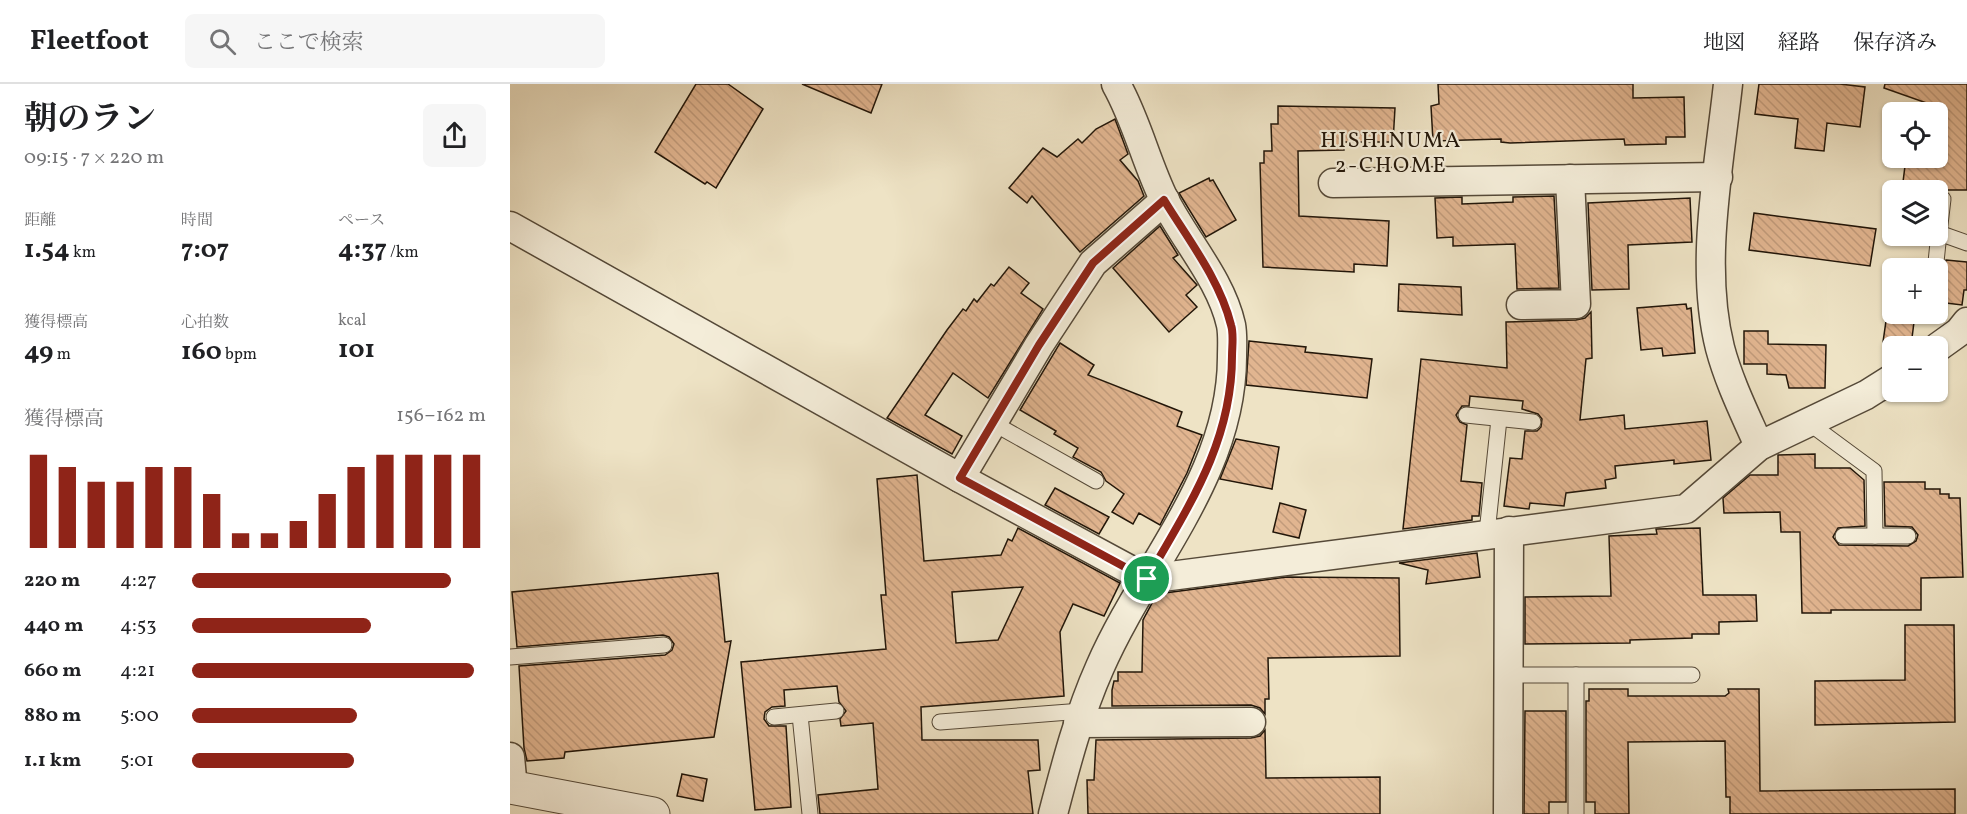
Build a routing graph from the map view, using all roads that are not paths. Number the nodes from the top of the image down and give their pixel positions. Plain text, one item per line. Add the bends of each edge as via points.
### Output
1 (1728, 84) edge
2 (1125, 91) edge
3 (1718, 177) junction
4 (1570, 179) junction
5 (1333, 183) dead end
6 (1164, 200) junction
7 (510, 226) edge
8 (1948, 236) edge
9 (1967, 243) edge
10 (1521, 305) dead end
11 (1882, 385) edge
12 (1466, 415) dead end
13 (1499, 419) junction
14 (1533, 422) dead end
15 (993, 423) junction
16 (1809, 423) junction
17 (1759, 446) junction
18 (960, 478) junction
19 (1096, 481) dead end
20 (1498, 532) junction
21 (1843, 536) dead end
22 (1875, 536) junction
23 (1908, 536) dead end
24 (1147, 579) junction
25 (664, 645) dead end
26 (510, 657) edge
27 (1508, 675) junction
28 (1576, 675) junction
29 (1692, 675) dead end
30 (836, 711) dead end
31 (800, 715) junction
32 (774, 717) dead end
33 (1080, 717) junction
34 (940, 722) dead end
35 (1251, 722) dead end
36 (511, 777) edge
37 (559, 806) edge
38 (653, 814) edge
39 (810, 814) edge
40 (1053, 814) edge
41 (1508, 814) edge
42 (1576, 814) edge

1 - 3 street
2 - 6 street
3 - 4 street
3 - 17 street via 1711,259 1712,301 1720,348
4 - 5 street
4 - 10 street via 1576,304
6 - 15 street via 1093,263
6 - 24 street via 1221,295 1232,326 1232,383 1224,427 1208,471
7 - 18 street
8 - 9 lane
11 - 16 street
12 - 13 lane
13 - 14 lane
13 - 20 lane
15 - 18 street
15 - 19 lane
16 - 17 street
16 - 22 lane via 1874,471
17 - 20 street via 1686,510
18 - 24 street
20 - 24 street
20 - 27 street
21 - 22 lane
22 - 23 lane
24 - 33 street via 1100,665
25 - 26 lane
27 - 28 lane
27 - 41 street
28 - 29 lane
28 - 42 lane
30 - 31 lane
31 - 32 lane
31 - 39 lane
33 - 34 lane
33 - 35 street
33 - 40 street
36 - 37 street
37 - 38 street

